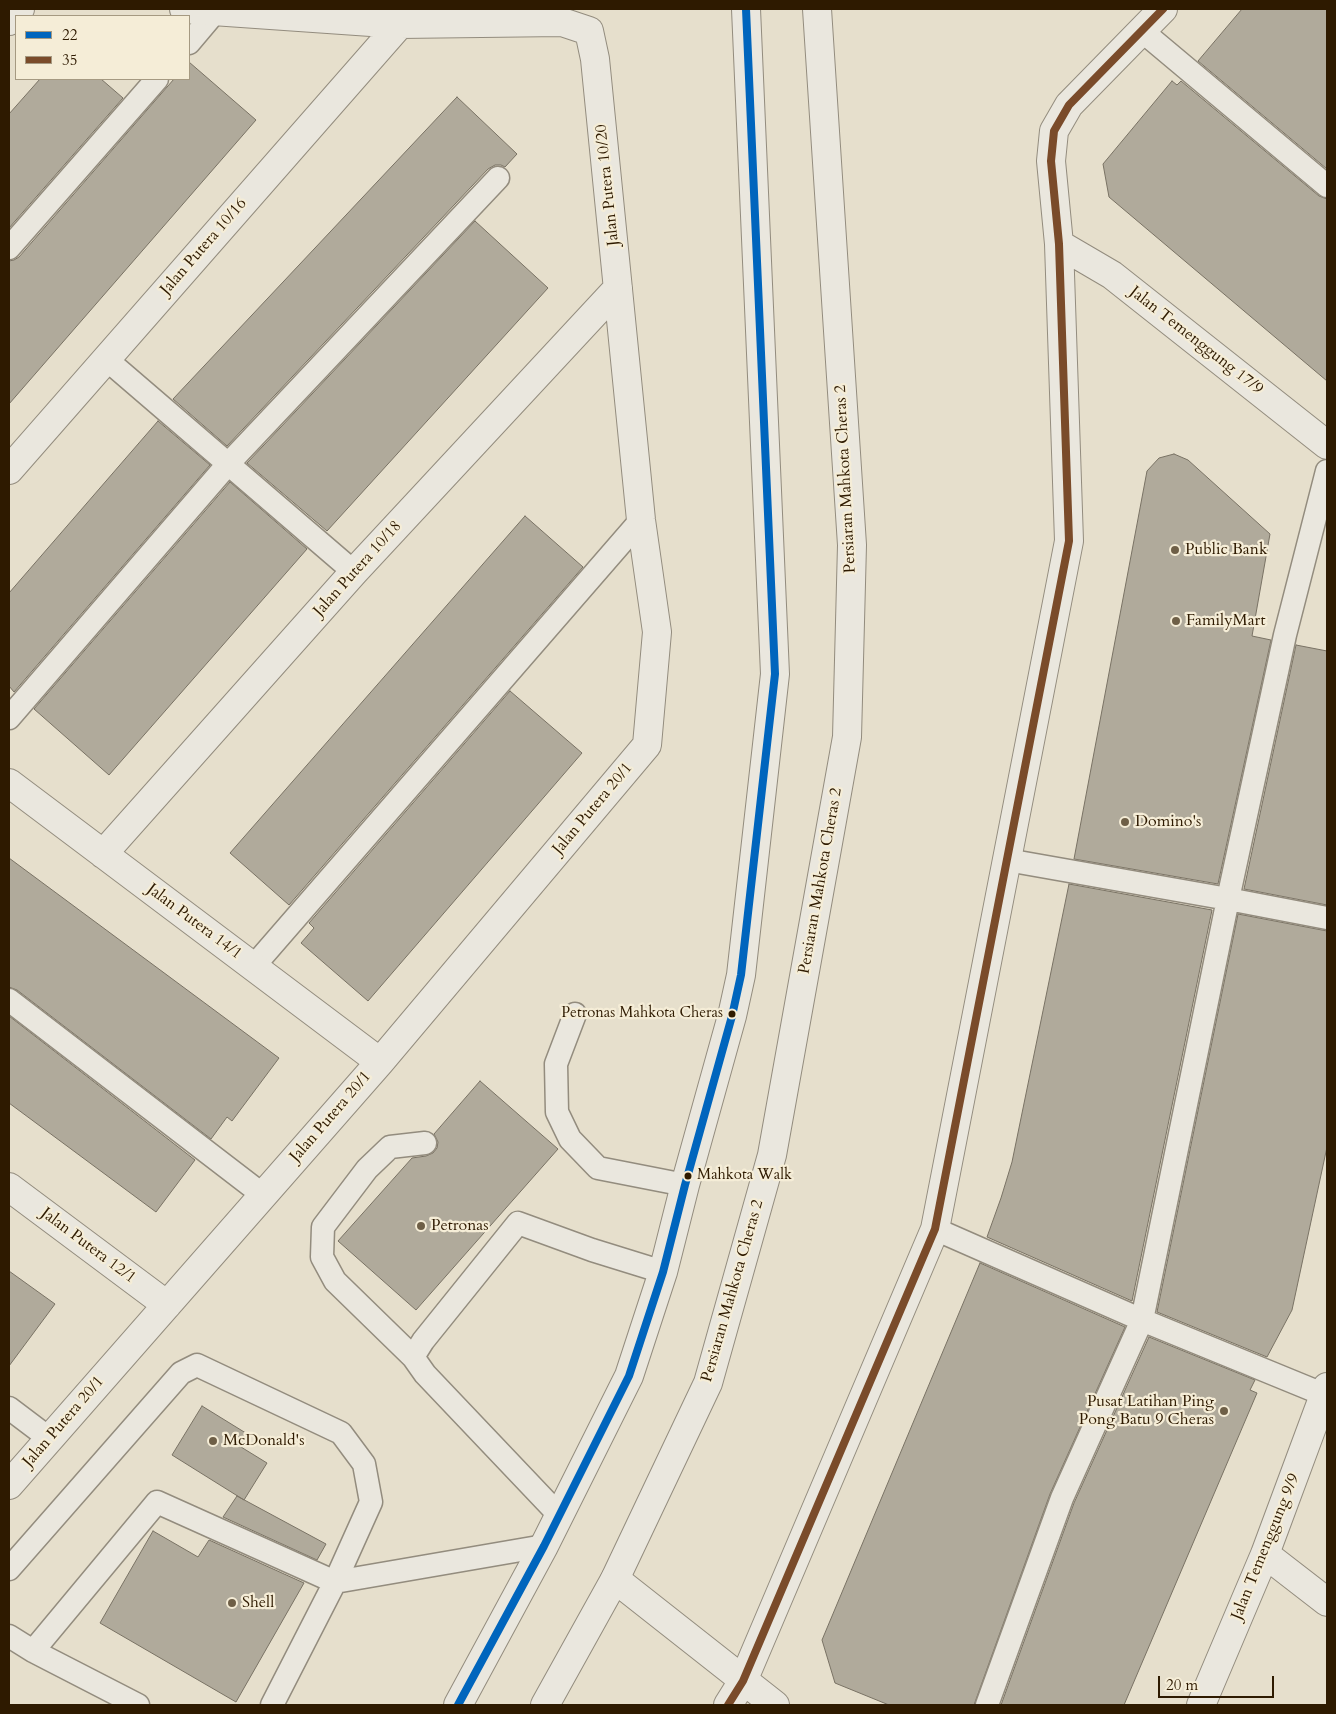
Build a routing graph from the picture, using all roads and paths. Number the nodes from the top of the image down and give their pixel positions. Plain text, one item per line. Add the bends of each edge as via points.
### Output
1 (20, 9) edge
2 (184, 9) edge
3 (746, 9) edge
4 (816, 9) edge
5 (1163, 9) edge
6 (216, 11) junction
7 (9, 21) edge
8 (400, 24) junction
9 (1142, 31) junction
10 (190, 42) edge
11 (156, 80) edge
12 (498, 178) dead end
13 (1327, 186) edge
14 (1059, 244) junction
15 (9, 248) edge
16 (618, 288) junction
17 (106, 359) junction
18 (1327, 445) edge
19 (228, 464) junction
20 (9, 470) edge
21 (1327, 472) edge
22 (641, 520) junction
23 (354, 572) junction
24 (9, 718) edge
25 (647, 745) joint
26 (9, 782) edge
27 (103, 854) junction
28 (1007, 860) junction
29 (1228, 899) junction
30 (1327, 918) edge
31 (253, 967) junction
32 (9, 1000) edge
33 (576, 1014) dead end
34 (380, 1062) junction
35 (426, 1143) dead end
36 (685, 1184) junction
37 (9, 1188) edge
38 (263, 1195) junction
39 (935, 1229) junction
40 (663, 1272) junction
41 (167, 1305) junction
42 (1142, 1320) junction
43 (413, 1357) junction
44 (1326, 1391) edge
45 (9, 1408) edge
46 (50, 1439) junction
47 (9, 1484) edge
48 (558, 1515) junction
49 (544, 1546) junction
50 (1265, 1554) junction
51 (9, 1569) edge
52 (615, 1579) junction
53 (335, 1582) junction
54 (1327, 1602) edge
55 (9, 1636) edge
56 (33, 1651) junction
57 (743, 1681) junction
58 (138, 1705) edge
59 (272, 1705) edge
60 (458, 1705) edge
61 (545, 1705) edge
62 (728, 1705) edge
63 (775, 1705) edge
64 (988, 1705) edge
65 (1201, 1705) edge

1 - 7 street
2 - 6 street, Jalan Putera 10/20
3 - 36 street via 775,674 741,975
4 - 52 street, Persiaran Mahkota Cheras 2 via 852,545 847,737 772,1155 708,1383
5 - 9 street
6 - 8 street, Jalan Putera 10/20
6 - 10 lane
8 - 16 street, Jalan Putera 10/20 via 562,22 589,31 595,60
8 - 17 street, Jalan Putera 10/16
9 - 13 lane
9 - 14 street via 1069,105 1054,132 1051,161
11 - 15 lane
12 - 19 lane
14 - 18 street, Jalan Temenggung 17/9 via 1112,275
14 - 28 street via 1069,541
16 - 22 street, Jalan Putera 10/20
16 - 23 street, Jalan Putera 10/18
17 - 19 lane
17 - 20 street, Jalan Putera 10/16
19 - 23 lane
19 - 24 lane
21 - 29 lane via 1285,635
22 - 25 street, Jalan Putera 10/20 via 657,632
22 - 31 lane
23 - 27 street, Jalan Putera 10/18
25 - 34 street, Jalan Putera 20/1
26 - 27 street, Jalan Putera 14/1
27 - 31 street, Jalan Putera 14/1
28 - 29 lane
28 - 39 street
29 - 30 lane
29 - 42 lane
31 - 34 street, Jalan Putera 14/1
32 - 38 lane
33 - 36 lane via 556,1064 556,1112 570,1138 598,1168
34 - 38 street, Jalan Putera 20/1
35 - 43 lane via 390,1147 367,1169 323,1227 322,1257 335,1281
36 - 40 street
37 - 41 street, Jalan Putera 12/1
38 - 41 street, Jalan Putera 20/1
39 - 42 lane
39 - 57 street
40 - 43 lane via 592,1250 510,1217
40 - 48 street via 629,1376
41 - 46 street, Jalan Putera 20/1
42 - 44 lane
42 - 64 lane via 1062,1498
43 - 48 lane via 425,1374
44 - 50 street, Jalan Temenggung 9/9
45 - 46 lane
46 - 47 street, Jalan Putera 20/1
48 - 49 street
49 - 53 lane
49 - 60 street
50 - 54 street
50 - 65 street, Jalan Temenggung 9/9
51 - 53 lane via 181,1373 197,1365 341,1433 364,1464 371,1502
52 - 57 street
52 - 61 street, Persiaran Mahkota Cheras 2
53 - 56 lane via 157,1502
53 - 59 lane
55 - 56 lane
56 - 58 lane
57 - 62 street
57 - 63 street

